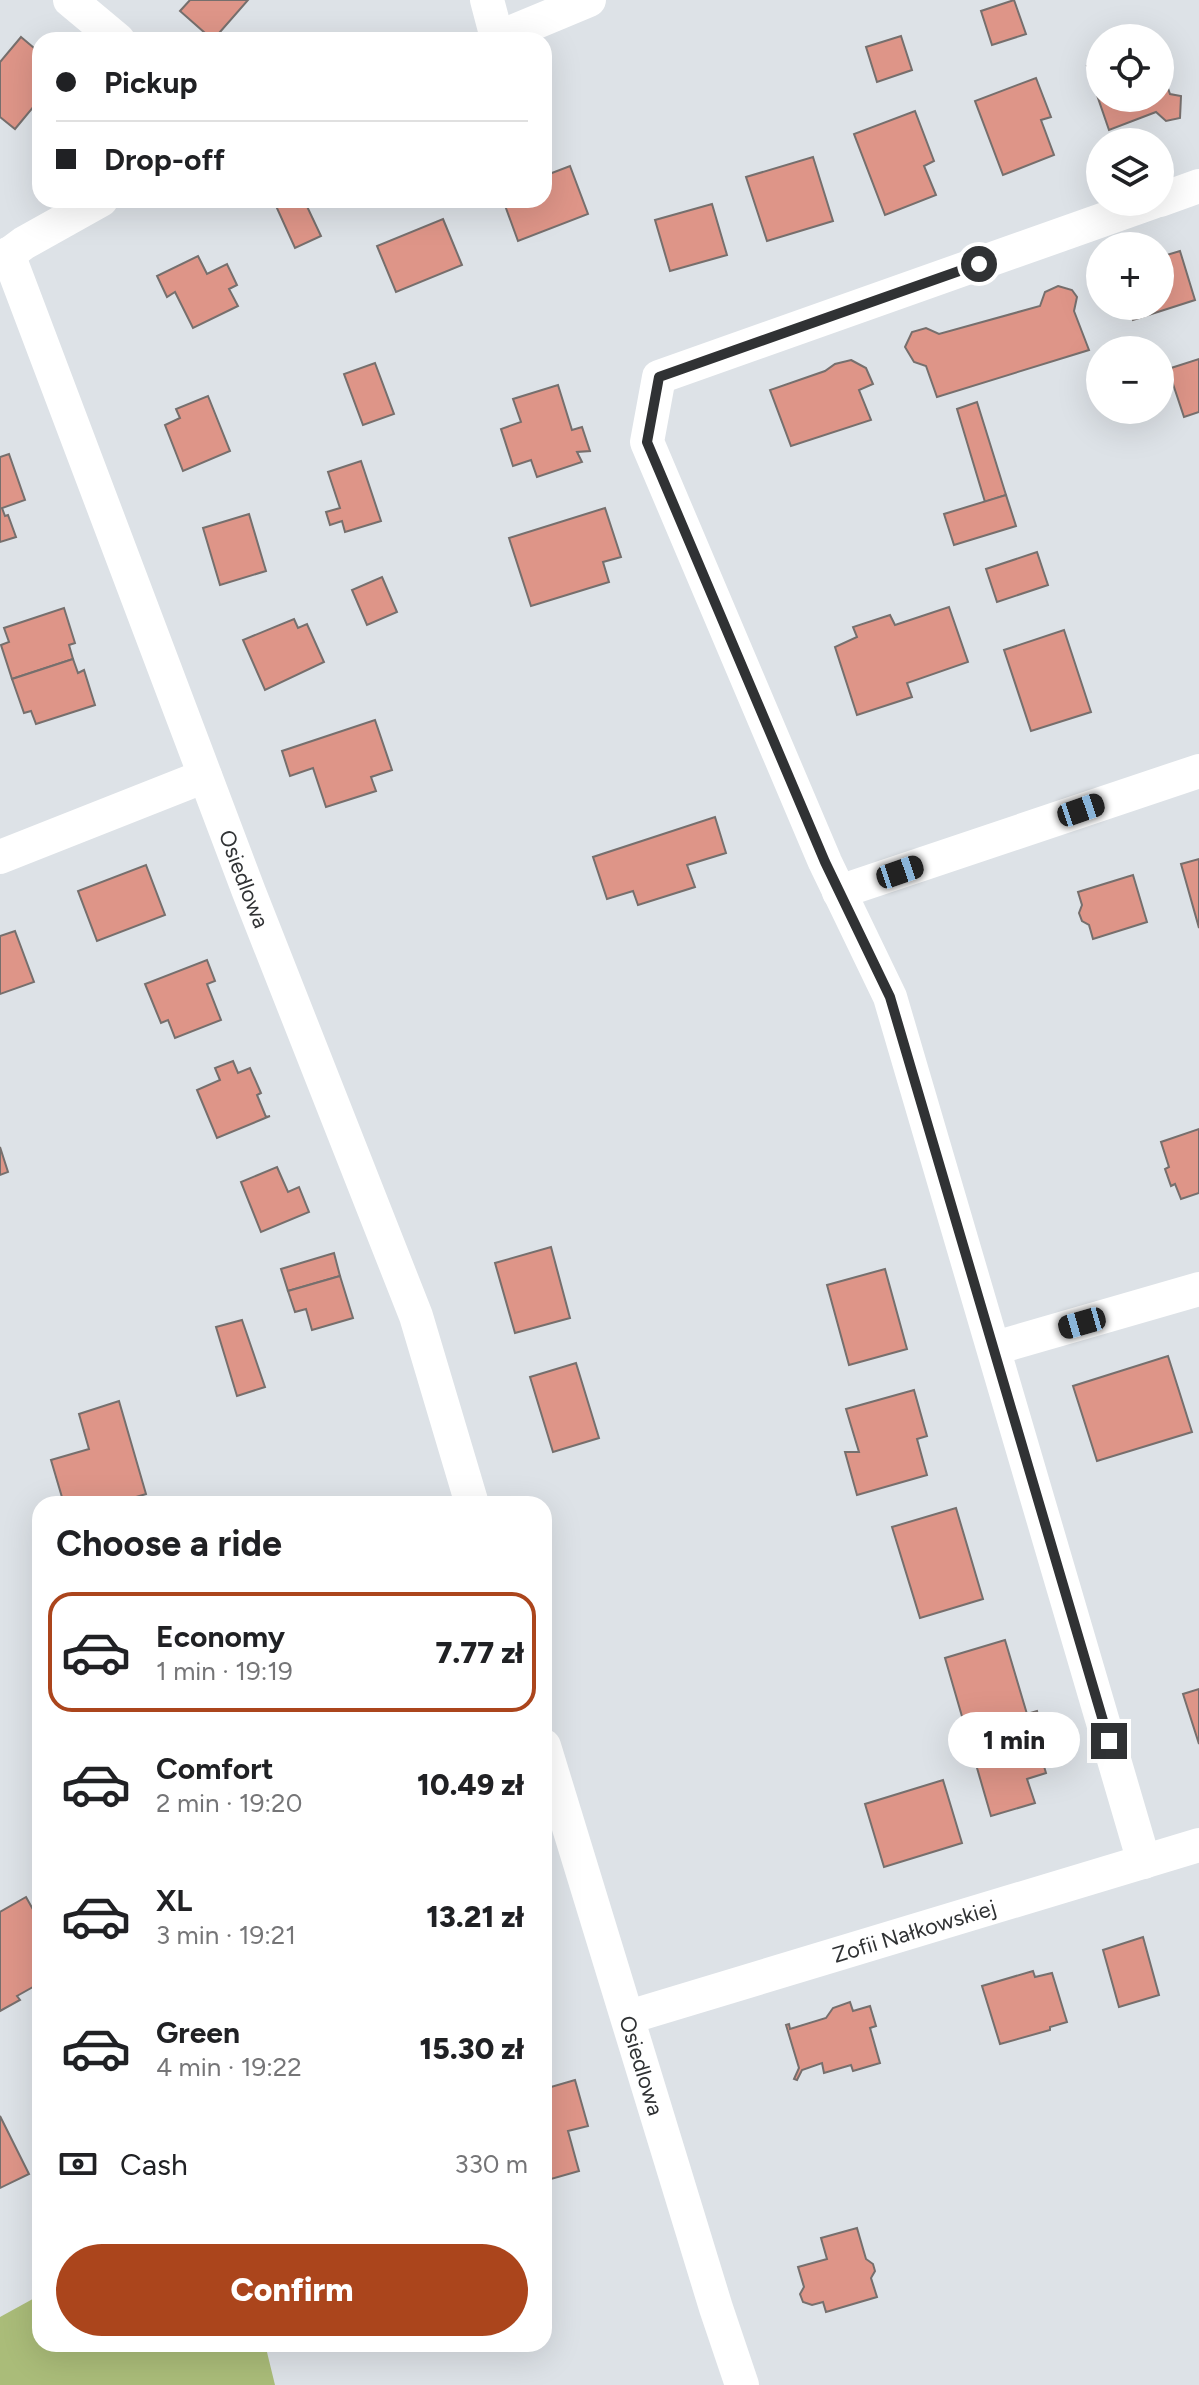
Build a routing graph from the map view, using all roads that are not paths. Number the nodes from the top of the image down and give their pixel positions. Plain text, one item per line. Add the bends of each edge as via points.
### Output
1 (70, 0) edge
2 (487, 0) edge
3 (589, 0) edge
4 (108, 32) edge
5 (494, 32) edge
6 (512, 32) edge
7 (1199, 186) edge
8 (1174, 195) edge
9 (87, 208) edge
10 (1113, 216) edge
11 (4, 257) edge
12 (1199, 771) edge
13 (205, 776) junction
14 (0, 857) edge
15 (839, 892) junction
16 (1199, 1289) edge
17 (995, 1348) junction
18 (470, 1496) edge
19 (552, 1772) edge
20 (1199, 1845) edge
21 (1144, 1862) junction
22 (629, 2017) junction
23 (742, 2385) edge

1 - 4 street
2 - 5 street
3 - 6 street
7 - 8 street
9 - 11 street
10 - 15 street via 659,377 647,442
11 - 13 street, Osiedlowa
12 - 15 street
13 - 14 street
13 - 18 street, Osiedlowa via 416,1316
15 - 17 street via 890,997
16 - 17 street
17 - 21 street
19 - 22 street, Osiedlowa
20 - 21 street, Zofii Nałkowskiej
21 - 22 street, Zofii Nałkowskiej
22 - 23 street, Osiedlowa

